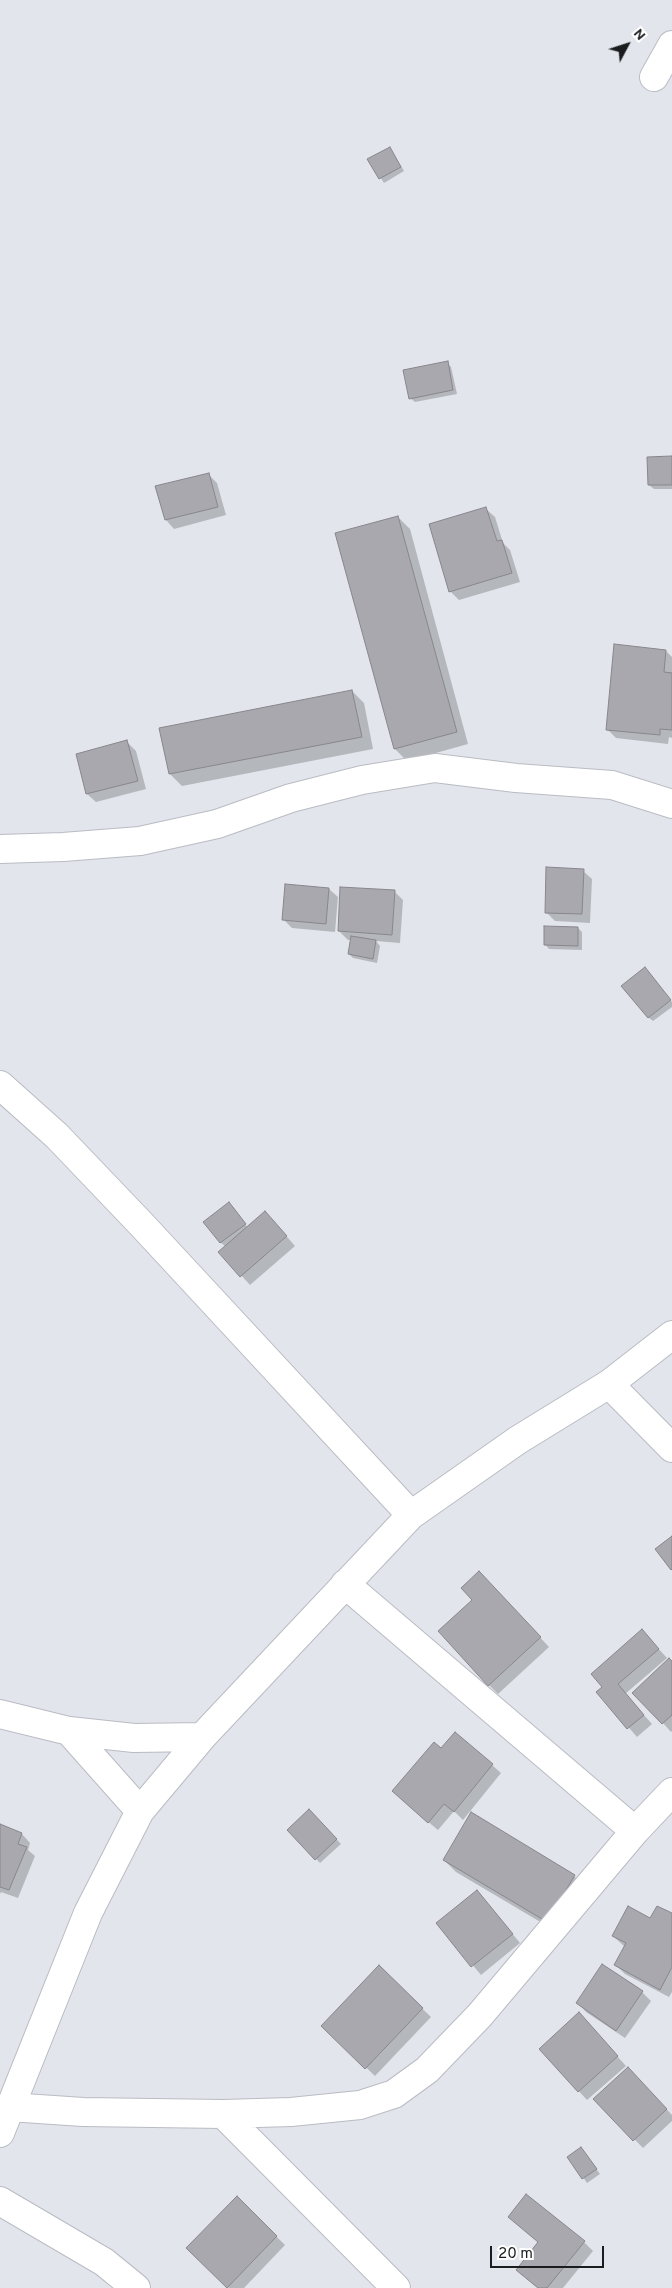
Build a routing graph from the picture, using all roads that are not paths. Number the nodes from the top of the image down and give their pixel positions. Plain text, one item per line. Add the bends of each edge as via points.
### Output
1 (672, 45) edge
2 (654, 77) dead end
3 (672, 804) edge
4 (0, 849) edge
5 (0, 1085) edge
6 (672, 1335) edge
7 (609, 1384) junction
8 (672, 1448) edge
9 (411, 1515) junction
10 (345, 1584) junction
11 (0, 1714) edge
12 (69, 1731) junction
13 (202, 1737) junction
14 (672, 1792) edge
15 (140, 1811) junction
16 (635, 1831) junction
17 (9, 2107) junction
18 (223, 2114) junction
19 (0, 2132) edge
20 (0, 2201) edge
21 (136, 2288) edge
22 (396, 2288) edge

1 - 2 street
3 - 4 street via 612,786 435,768 362,780 291,798 217,824 140,841
5 - 9 street via 57,1136 110,1191
6 - 7 street
7 - 8 street
7 - 9 street via 518,1440
9 - 10 street
10 - 13 street
10 - 16 street
11 - 12 street
12 - 13 street via 134,1738
12 - 15 street
13 - 15 street
14 - 16 street
15 - 17 street via 88,1913
16 - 18 street via 480,2015 427,2070 394,2094 360,2105
17 - 18 street via 83,2112
17 - 19 street
18 - 22 street
20 - 21 street via 104,2262

